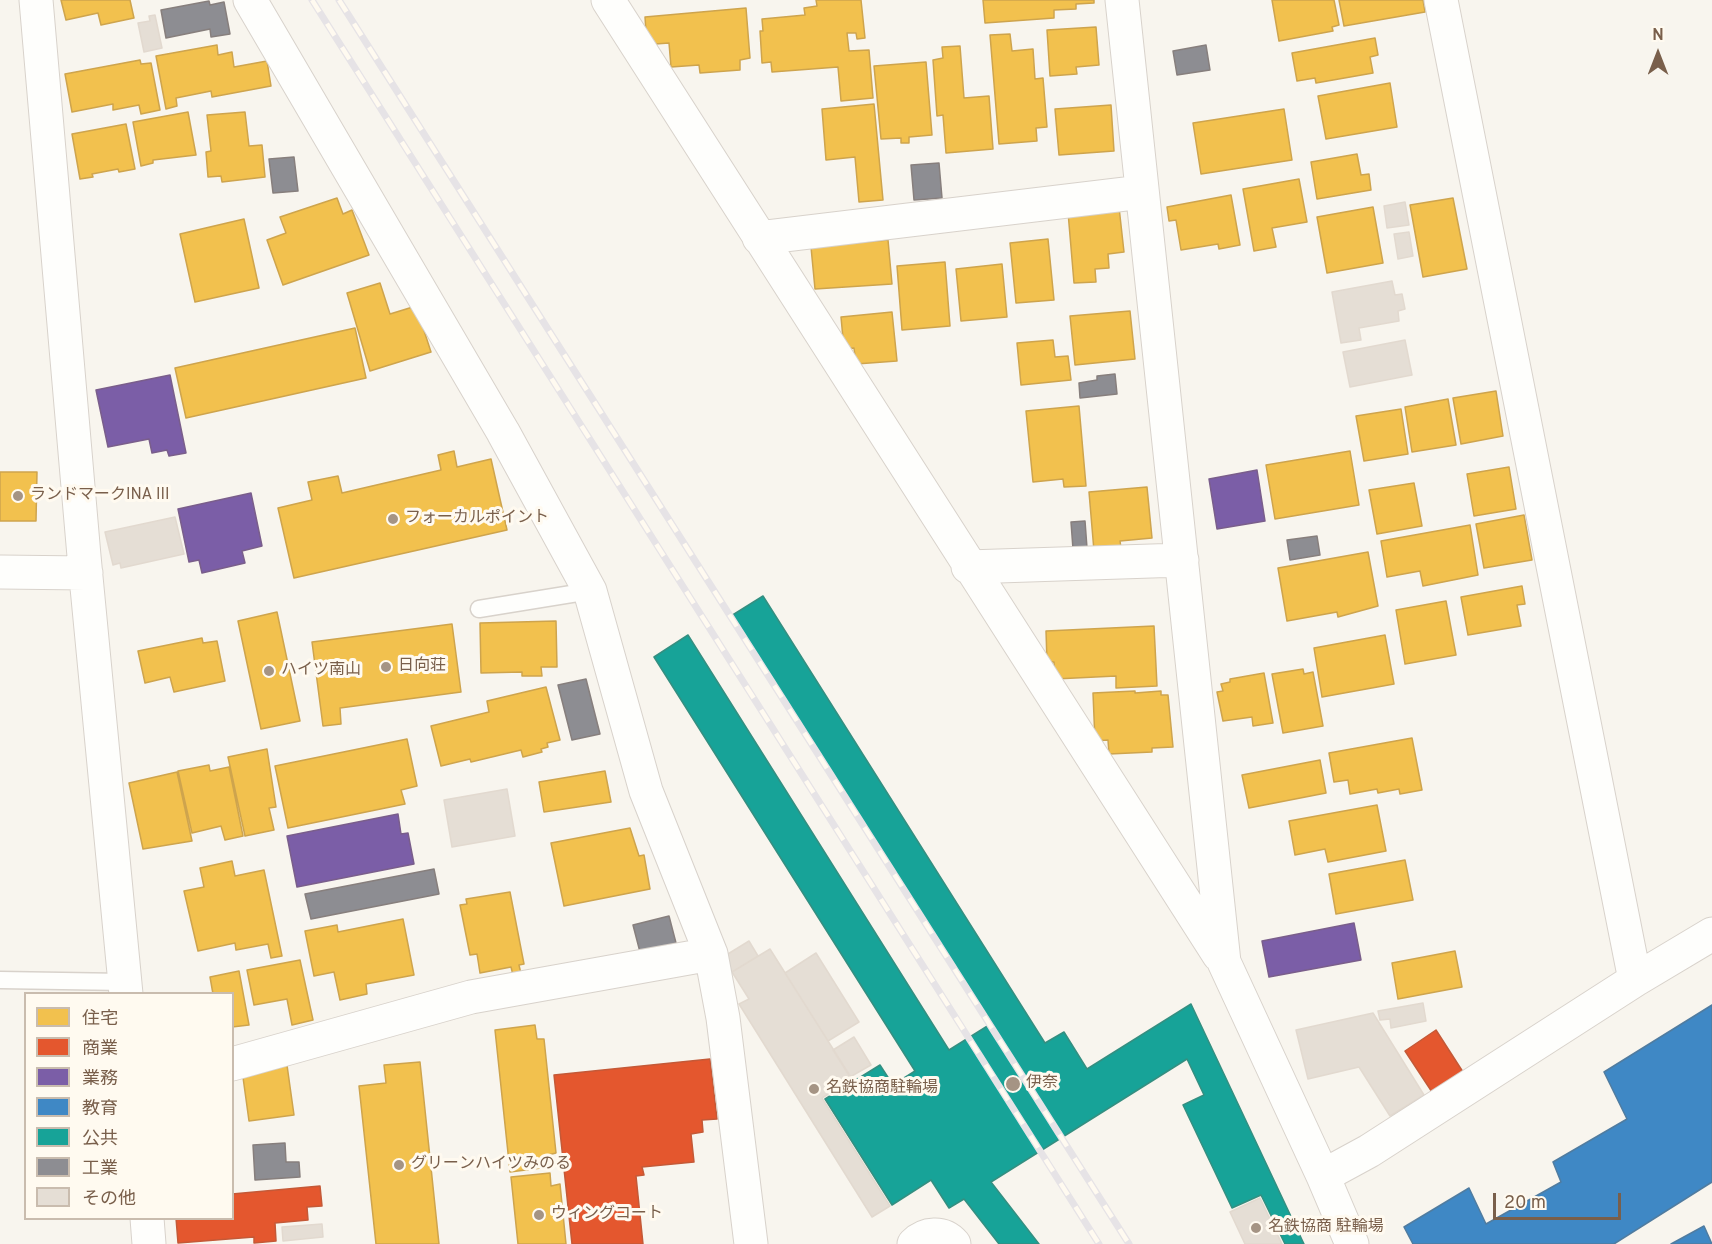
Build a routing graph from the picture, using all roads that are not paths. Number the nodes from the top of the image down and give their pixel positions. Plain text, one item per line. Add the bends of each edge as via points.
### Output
1 (36, 0) edge
2 (250, 0) edge
3 (1122, 0) edge
4 (1441, 0) edge
5 (616, 6) edge
6 (1142, 192) junction
7 (759, 238) junction
8 (1182, 560) junction
9 (968, 567) junction
10 (0, 572) edge
11 (86, 573) junction
12 (590, 591) junction
13 (479, 609) dead end
14 (1712, 934) edge
15 (711, 954) junction
16 (1224, 962) junction
17 (0, 980) edge
18 (1635, 980) junction
19 (125, 988) edge
20 (234, 1063) edge
21 (1323, 1176) junction
22 (147, 1220) edge
23 (149, 1244) edge
24 (750, 1244) edge
25 (914, 1244) edge
26 (954, 1244) edge
27 (1352, 1244) edge

1 - 11 street
2 - 12 street via 503,432
3 - 6 street
4 - 18 street
5 - 7 street
6 - 7 street
6 - 8 street
7 - 9 street
8 - 9 street
8 - 16 street
9 - 16 street
10 - 11 street
11 - 19 street
12 - 13 lane
12 - 15 street via 646,791
14 - 18 street
15 - 20 street via 471,997
15 - 24 street via 723,1018
16 - 21 street
17 - 19 lane
18 - 21 street via 1369,1151
21 - 27 street
22 - 23 street
25 - 26 street via 926,1236 938,1235

